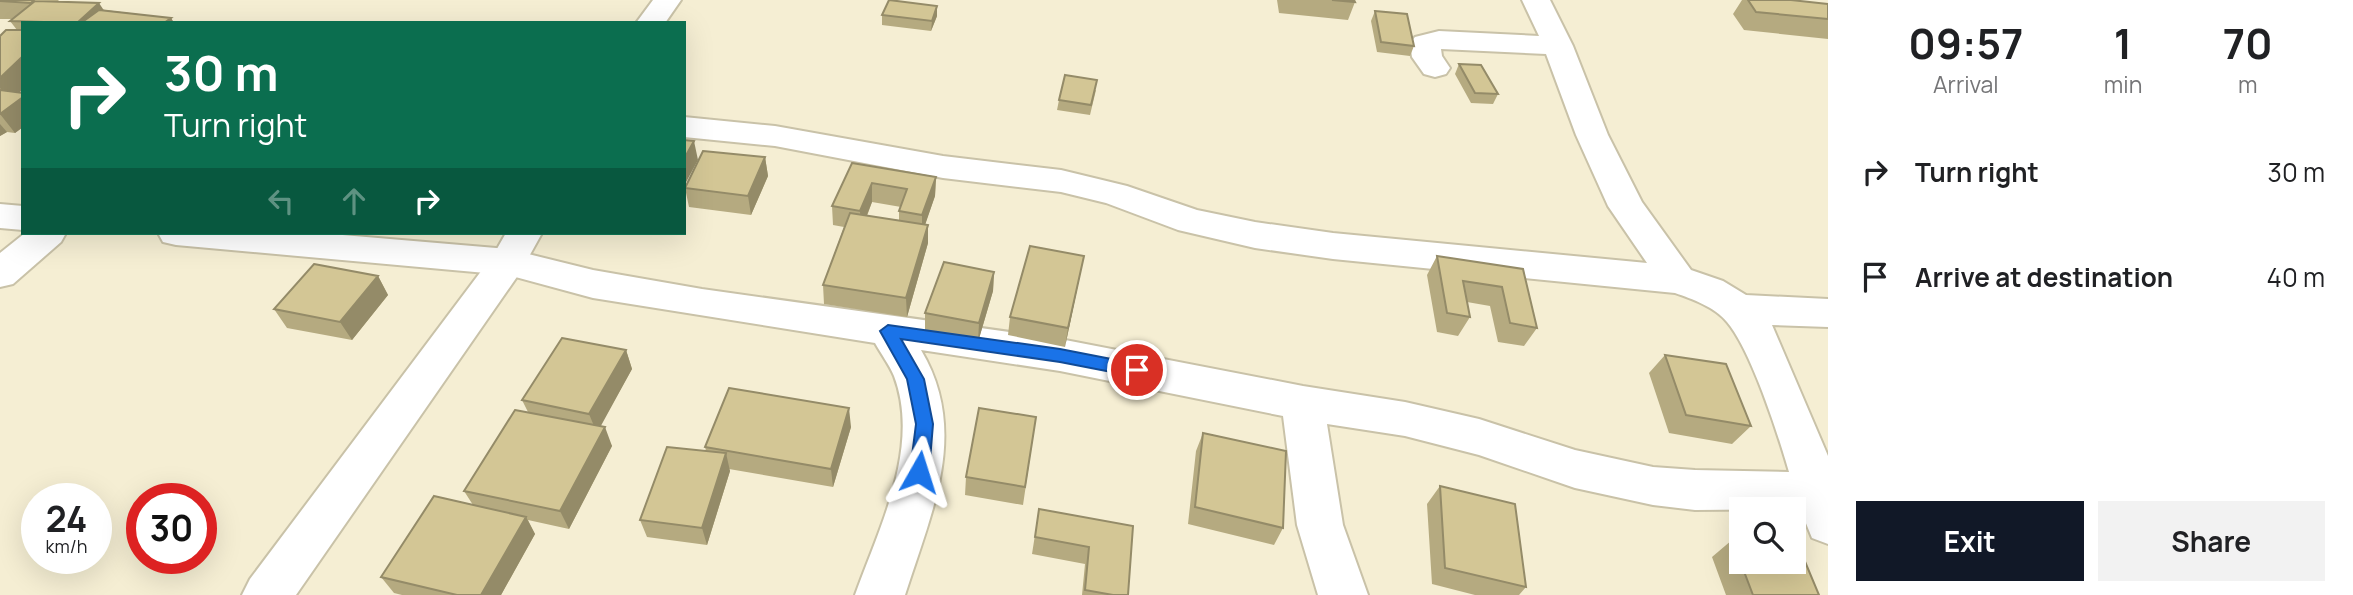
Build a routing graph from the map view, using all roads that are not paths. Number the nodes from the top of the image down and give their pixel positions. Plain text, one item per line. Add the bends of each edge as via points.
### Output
1 (667, 0) edge
2 (1536, 0) edge
3 (651, 21) edge
4 (1558, 46) junction
5 (1435, 68) dead end
6 (686, 127) edge
7 (0, 216) edge
8 (21, 218) edge
9 (46, 235) edge
10 (221, 235) edge
11 (516, 248) edge
12 (0, 274) edge
13 (1678, 280) junction
14 (1739, 309) junction
15 (1828, 313) edge
16 (888, 331) junction
17 (1303, 403) junction
18 (1820, 486) edge
19 (267, 595) edge
20 (880, 595) edge
21 (1343, 595) edge

1 - 3 street
2 - 4 street
4 - 5 street via 1425,43 1426,57
4 - 13 street via 1592,135 1626,206
6 - 13 street via 775,135 943,167 1061,181 1115,194 1191,222 1255,235
7 - 8 street
9 - 12 street
10 - 11 street
11 - 16 street via 593,284
11 - 19 street
13 - 14 street
14 - 15 street
14 - 18 street via 1760,339
16 - 17 street via 1060,355
16 - 20 street via 916,379 925,424 919,472
17 - 18 street via 1405,419 1575,469 1653,486 1695,490
17 - 21 street via 1312,488 1332,572

